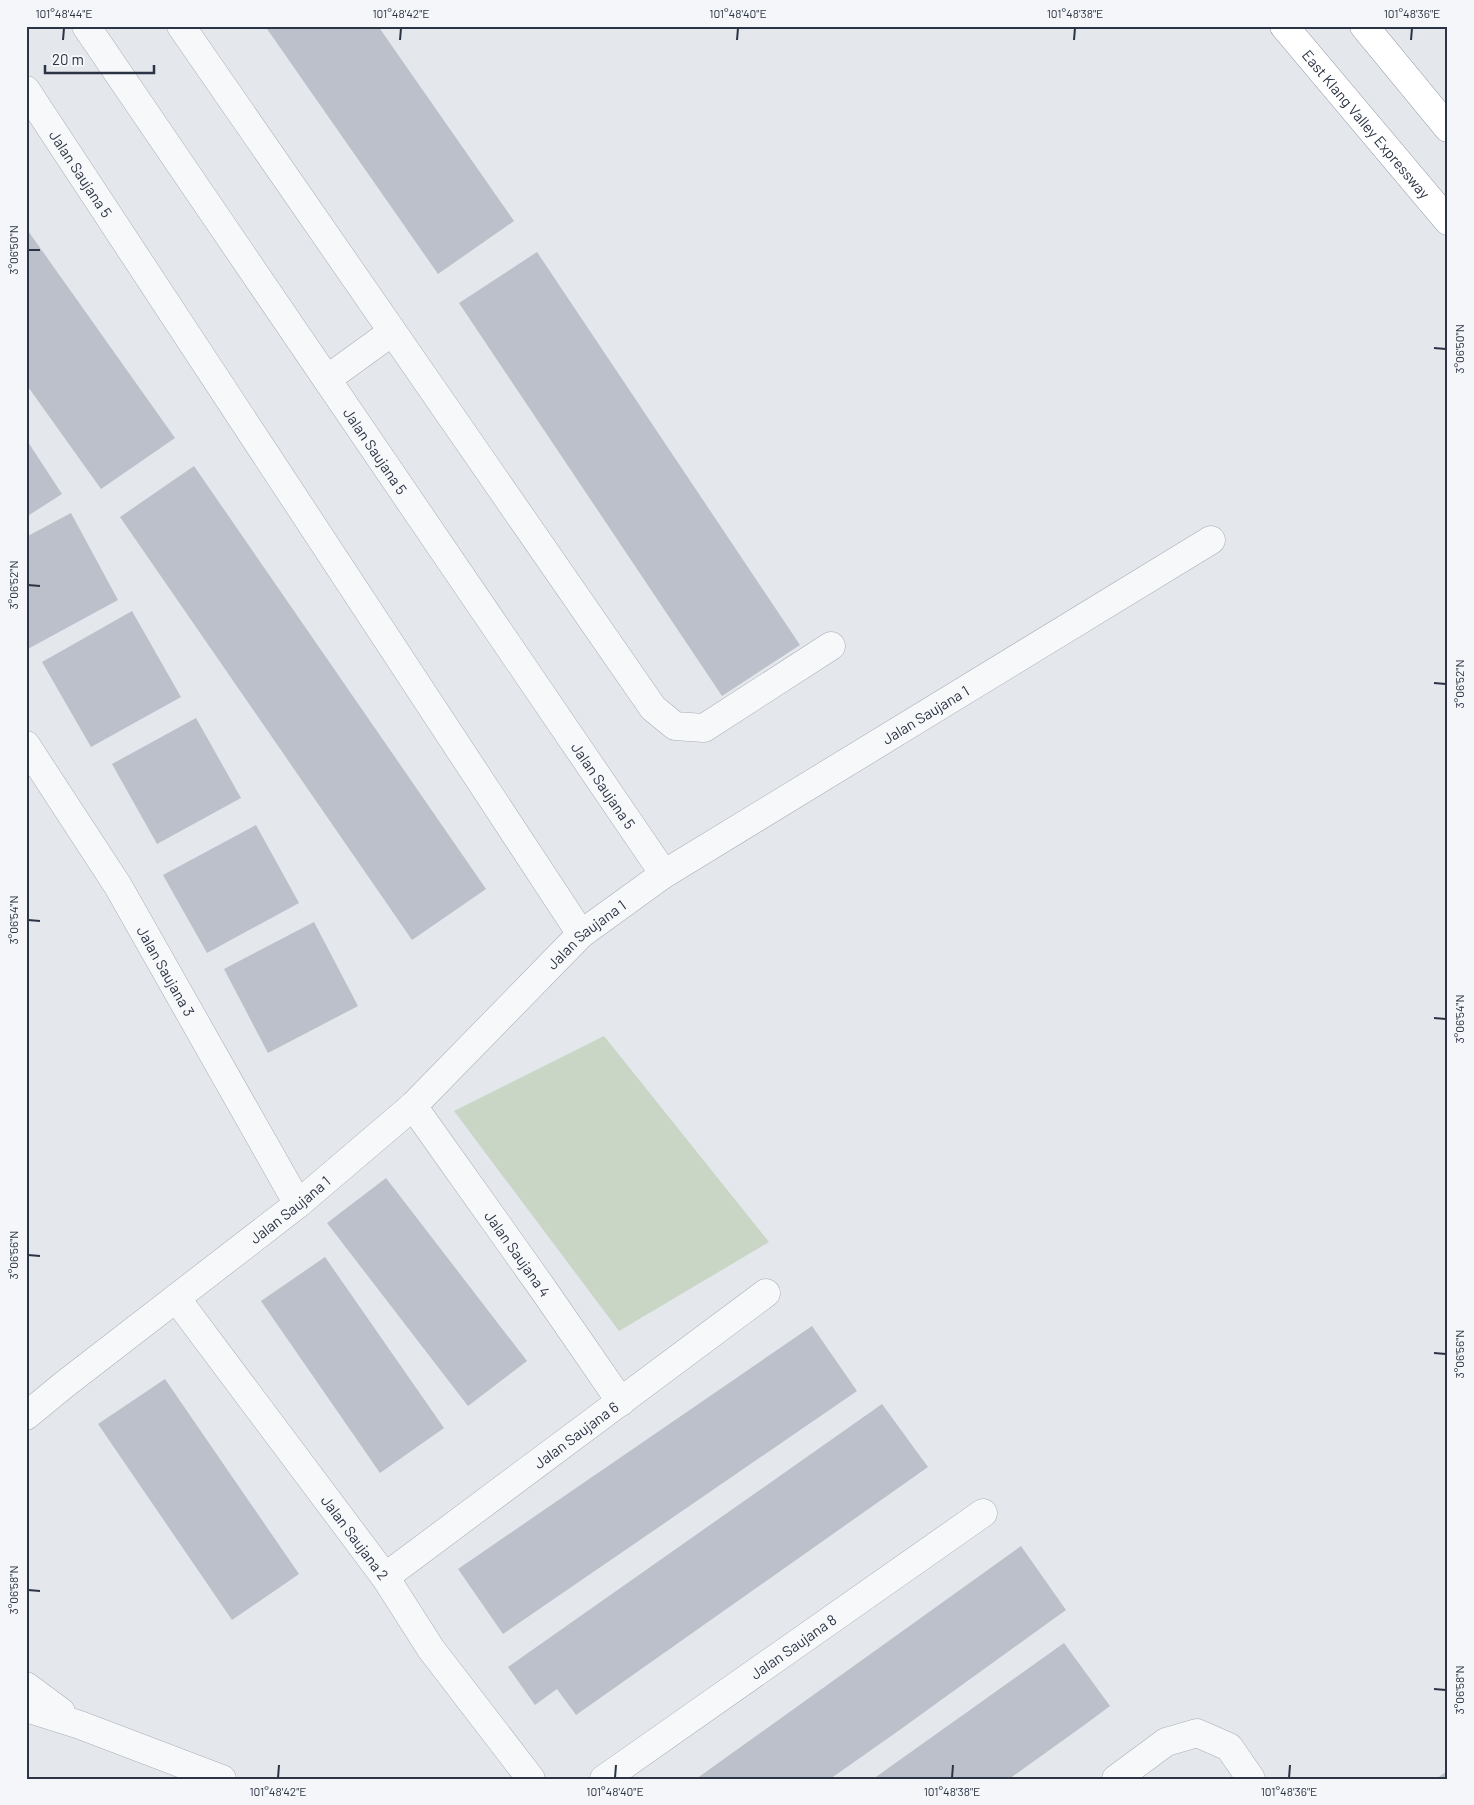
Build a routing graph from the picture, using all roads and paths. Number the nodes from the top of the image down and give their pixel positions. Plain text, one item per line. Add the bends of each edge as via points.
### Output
1 (86, 26) edge
2 (181, 26) edge
3 (1284, 26) edge
4 (1364, 26) edge
5 (26, 90) edge
6 (1448, 128) edge
7 (1448, 221) edge
8 (392, 332) junction
9 (327, 379) junction
10 (1211, 540) dead end
11 (831, 646) dead end
12 (26, 745) edge
13 (664, 874) junction
14 (582, 934) junction
15 (413, 1106) junction
16 (298, 1204) junction
17 (766, 1293) dead end
18 (176, 1298) junction
19 (621, 1402) junction
20 (26, 1416) edge
21 (983, 1513) dead end
22 (385, 1577) junction
23 (26, 1686) edge
24 (26, 1708) edge
25 (80, 1726) junction
26 (222, 1779) edge
27 (531, 1779) edge
28 (604, 1779) edge
29 (1116, 1779) edge
30 (1251, 1779) edge

1 - 9 street, Jalan Saujana 5
2 - 8 street
3 - 7 highway, East Klang Valley Expressway
4 - 6 highway
5 - 14 street, Jalan Saujana 5
8 - 9 street
8 - 11 street via 652,708 675,726 704,728
9 - 13 street, Jalan Saujana 5
10 - 13 street, Jalan Saujana 1
12 - 16 street, Jalan Saujana 3 via 118,886
13 - 14 street, Jalan Saujana 1
14 - 15 street, Jalan Saujana 1
15 - 16 street, Jalan Saujana 1
15 - 19 street, Jalan Saujana 4
16 - 18 street, Jalan Saujana 1
17 - 19 street, Jalan Saujana 6
18 - 20 street, Jalan Saujana 1
18 - 22 street, Jalan Saujana 2
19 - 22 street, Jalan Saujana 6
21 - 28 street, Jalan Saujana 8
22 - 27 street, Jalan Saujana 2 via 431,1649
23 - 25 street
24 - 25 street
25 - 26 street
29 - 30 street via 1166,1742 1197,1733 1229,1747

